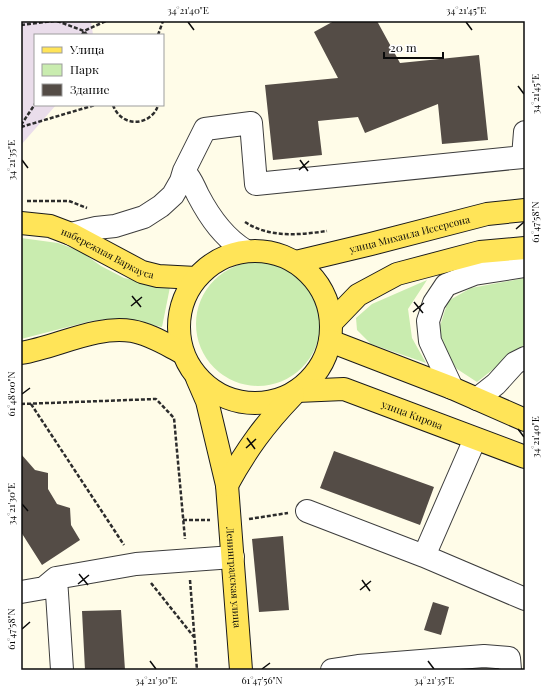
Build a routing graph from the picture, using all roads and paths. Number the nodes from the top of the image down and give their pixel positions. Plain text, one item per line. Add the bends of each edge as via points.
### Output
1 (56, 21) edge
2 (106, 21) edge
3 (163, 21) edge
4 (21, 25) edge
5 (84, 31) junction
6 (82, 34) edge
7 (86, 34) edge
8 (158, 34) edge
9 (34, 106) edge
10 (91, 106) edge
11 (113, 106) edge
12 (158, 106) edge
13 (21, 126) edge
14 (525, 132) edge
15 (184, 171) junction
16 (21, 201) edge
17 (88, 209) dead end
18 (525, 210) edge
19 (240, 219) dead end
20 (21, 223) edge
21 (331, 231) dead end
22 (71, 234) junction
23 (525, 248) edge
24 (246, 251) junction
25 (296, 262) junction
26 (525, 266) edge
27 (196, 278) junction
28 (331, 332) junction
29 (21, 353) edge
30 (183, 353) junction
31 (525, 358) edge
32 (197, 377) junction
33 (452, 388) junction
34 (297, 391) junction
35 (477, 399) junction
36 (21, 404) edge
37 (30, 404) junction
38 (525, 420) edge
39 (475, 438) junction
40 (525, 457) edge
41 (227, 485) junction
42 (306, 511) joint
43 (248, 519) dead end
44 (424, 556) junction
45 (232, 557) junction
46 (188, 560) junction
47 (136, 564) junction
48 (56, 578) junction
49 (21, 592) edge
50 (525, 599) edge
51 (195, 638) junction
52 (62, 670) edge
53 (197, 670) edge
54 (241, 670) edge
55 (332, 670) edge
56 (510, 670) edge

1 - 4 path
1 - 5 path
2 - 5 path
3 - 8 path
5 - 6 path
5 - 7 path
9 - 13 path
10 - 13 path
11 - 12 path via 125,120 138,123 150,118
14 - 15 street via 523,157 256,184 252,123 205,129
15 - 22 street via 182,181 173,195 144,216 115,226
15 - 24 street via 216,224 228,238
16 - 17 path via 69,201
18 - 25 main road, улица Михаила Иссерсона via 487,214
19 - 21 path via 272,234
20 - 22 main road, набережная Варкауса via 50,226
22 - 27 main road, набережная Варкауса via 142,272 158,276
23 - 28 main road via 480,252 397,274 358,295
24 - 25 main road via 280,254
24 - 27 main road via 219,259
25 - 28 main road via 314,278 326,299
26 - 33 street via 474,274 446,285 434,303 428,321 430,341
27 - 30 main road via 183,301 178,327
28 - 33 main road
28 - 34 main road via 324,360 313,378
29 - 30 main road via 114,329 133,331 154,338
30 - 32 main road
31 - 35 street via 515,363 496,384
32 - 34 main road via 218,394 244,403 272,402
32 - 41 main road, Ленинградская улица via 207,401
33 - 35 main road
34 - 39 main road, улица Кирова via 344,389
34 - 41 main road via 257,436
35 - 38 main road
36 - 37 path
37 - 46 path via 156,399 174,418
37 - 47 path
39 - 40 main road, улица Кирова
39 - 44 street
41 - 45 main road, Ленинградская улица
42 - 43 path
42 - 44 street
44 - 50 street
45 - 46 street
45 - 54 main road, Ленинградская улица
46 - 47 street
46 - 51 path
47 - 48 street
47 - 51 path
48 - 49 street via 44,588
48 - 52 street
51 - 53 path
55 - 56 street via 484,656 509,658

